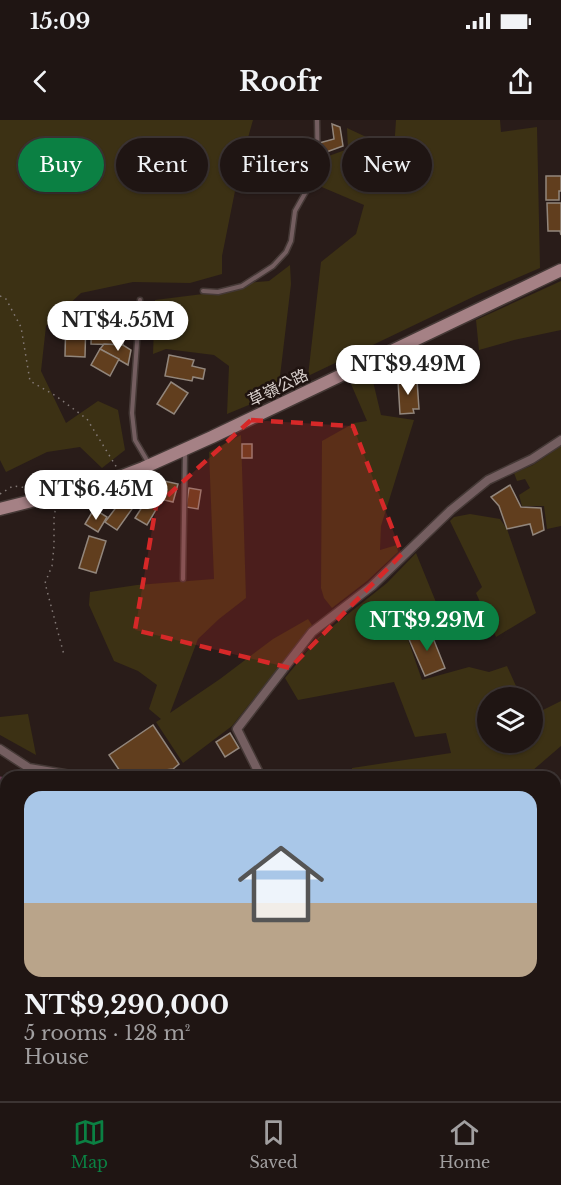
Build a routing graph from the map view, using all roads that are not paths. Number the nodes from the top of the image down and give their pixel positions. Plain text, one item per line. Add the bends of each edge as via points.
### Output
1 (316, 120) edge
2 (561, 270) edge
3 (203, 291) dead end
4 (140, 300) dead end
5 (561, 440) edge
6 (185, 449) junction
7 (150, 465) junction
8 (0, 509) edge
9 (183, 579) dead end
10 (0, 749) edge
11 (47, 771) edge
12 (258, 771) edge

1 - 3 lane via 318,174 295,211 286,252 273,266 242,286
2 - 6 main road, 草嶺公路
4 - 7 lane via 132,413 135,440
5 - 12 street via 488,480 372,586 312,632 237,729
6 - 7 main road, 草嶺公路
6 - 9 lane
7 - 8 main road, 草嶺公路
10 - 11 street via 29,768

